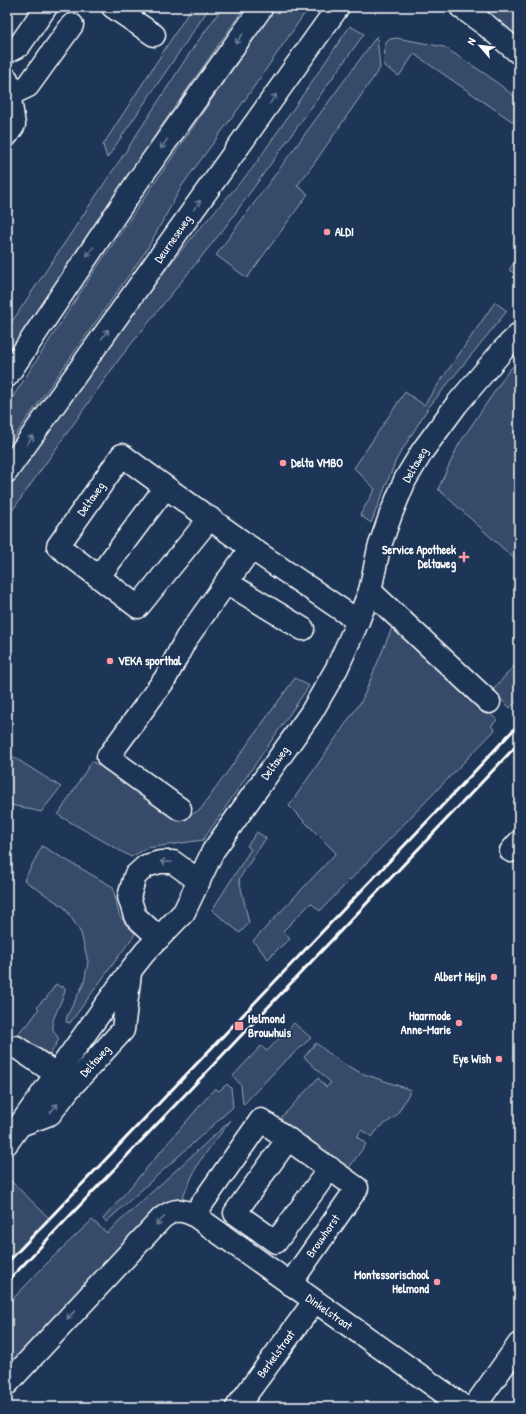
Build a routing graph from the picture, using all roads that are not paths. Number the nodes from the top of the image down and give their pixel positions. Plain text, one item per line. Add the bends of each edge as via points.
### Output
1 (46, 7) edge
2 (113, 7) edge
3 (262, 7) edge
4 (338, 7) edge
5 (461, 7) edge
6 (72, 25) dead end
7 (154, 35) dead end
8 (7, 52) edge
9 (519, 53) edge
10 (8, 90) edge
11 (7, 135) edge
12 (519, 334) edge
13 (7, 376) edge
14 (7, 471) edge
15 (166, 488) junction
16 (210, 518) junction
17 (251, 548) junction
18 (99, 576) junction
19 (226, 582) junction
20 (370, 591) junction
21 (358, 621) junction
22 (303, 628) dead end
23 (489, 702) dead end
24 (180, 809) dead end
25 (199, 881) junction
26 (158, 938) junction
27 (130, 971) junction
28 (16, 1046) dead end
29 (56, 1074) junction
30 (20, 1125) junction
31 (288, 1139) junction
32 (7, 1142) edge
33 (330, 1168) junction
34 (194, 1216) junction
35 (290, 1284) junction
36 (314, 1302) junction
37 (519, 1344) edge
38 (7, 1384) edge
39 (237, 1407) edge
40 (464, 1407) edge
41 (474, 1407) edge

1 - 8 street via 19,46
2 - 7 street
3 -> 13 street via 140,178
14 -> 4 street, Deurneseweg
5 - 9 street
6 - 10 street via 28,86
10 - 11 street via 14,125
12 - 20 street, Deltaweg via 456,404 422,450 405,480 391,514 379,548
15 - 16 street, Deltaweg
15 - 18 street
15 - 18 street, Deltaweg via 122,455 58,546
16 - 17 street, Deltaweg
16 - 18 street, Deltaweg via 138,607
17 - 19 street
17 - 21 street, Deltaweg
19 - 22 street
19 - 24 street via 186,639 165,679 108,757
20 - 21 street, Deltaweg
20 - 23 street
21 - 25 street, Deltaweg via 337,668 311,713 213,852
25 - 26 street, Deltaweg via 184,912
25 -> 26 street via 173,862 146,866 135,876 129,897 135,916
26 - 27 street, Deltaweg
27 - 29 street, Deltaweg
30 -> 27 street, Deltaweg via 50,1114 69,1089 123,1030
28 - 29 street
29 - 30 street, Deltaweg
30 - 32 street, Deltaweg
31 - 33 street
31 - 33 street via 235,1213 252,1226 276,1242
31 - 34 street via 261,1120
33 - 35 street, Brouwhorst via 357,1188
34 - 35 street, Dinkelstraat
34 -> 38 street, Dinkelstraat via 182,1210 170,1212 162,1218
35 - 36 street, Dinkelstraat
36 - 39 street, Berkelstraat
36 - 40 street, Dinkelstraat
37 - 41 street

